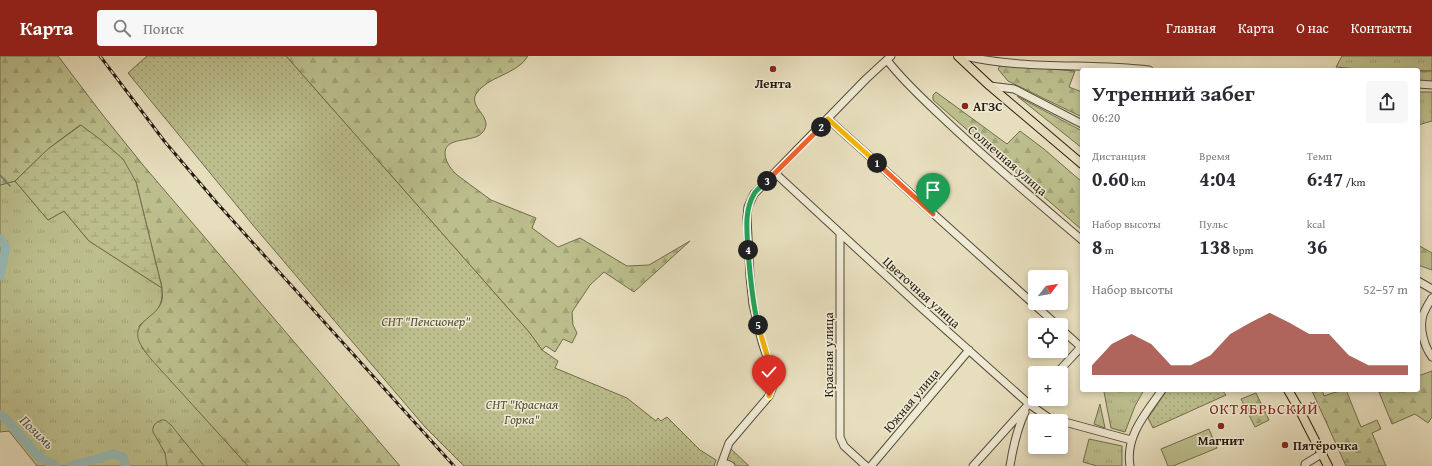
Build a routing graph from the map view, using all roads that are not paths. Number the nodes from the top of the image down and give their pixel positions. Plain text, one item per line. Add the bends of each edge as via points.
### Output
1 (958, 56) edge
2 (964, 56) edge
3 (889, 58) edge
4 (1110, 68) edge
5 (1420, 84) edge
6 (1432, 85) edge
7 (990, 86) junction
8 (828, 119) junction
9 (1080, 123) edge
10 (1080, 162) edge
11 (775, 173) junction
12 (840, 234) junction
13 (1080, 238) edge
14 (1420, 282) edge
15 (1432, 289) edge
16 (1432, 298) edge
17 (1049, 318) edge
18 (1068, 335) edge
19 (1080, 345) edge
20 (1080, 349) edge
21 (969, 350) junction
22 (1432, 357) edge
23 (1064, 366) edge
24 (1161, 392) edge
25 (1289, 392) edge
26 (1028, 403) edge
27 (1028, 405) edge
28 (1028, 406) edge
29 (1032, 406) edge
30 (1043, 414) edge
31 (1068, 423) edge
32 (1131, 440) junction
33 (1322, 453) junction
34 (721, 465) edge
35 (1305, 465) edge
36 (731, 466) edge
37 (866, 466) edge
38 (871, 466) edge
39 (973, 466) edge
40 (1010, 466) edge
41 (1130, 466) edge
42 (1328, 466) edge

1 - 7 main road
2 - 4 street via 985,61
3 - 8 street
3 - 13 street, Солнечная улица via 894,69 971,144
5 - 6 street
7 - 9 street via 1014,89
7 - 10 main road
8 - 11 street
8 - 17 street
11 - 12 street, Цветочная улица
11 - 34 street via 754,194 747,217 753,305 773,375 773,386 769,396 729,443
12 - 21 street, Цветочная улица
12 - 37 street, Красная улица via 840,437 844,446
14 - 15 street
16 - 22 street via 1423,314 1422,324 1428,352
18 - 19 street
20 - 23 street
21 - 26 street, Цветочная улица
21 - 38 street, Южная улица
24 - 32 street via 1135,429
25 - 33 main road
27 - 39 street
28 - 40 street via 1020,422
29 - 30 street, Цветочная улица
31 - 32 street, Цветочная улица
32 - 41 street
33 - 35 street
33 - 42 main road
34 - 36 street

